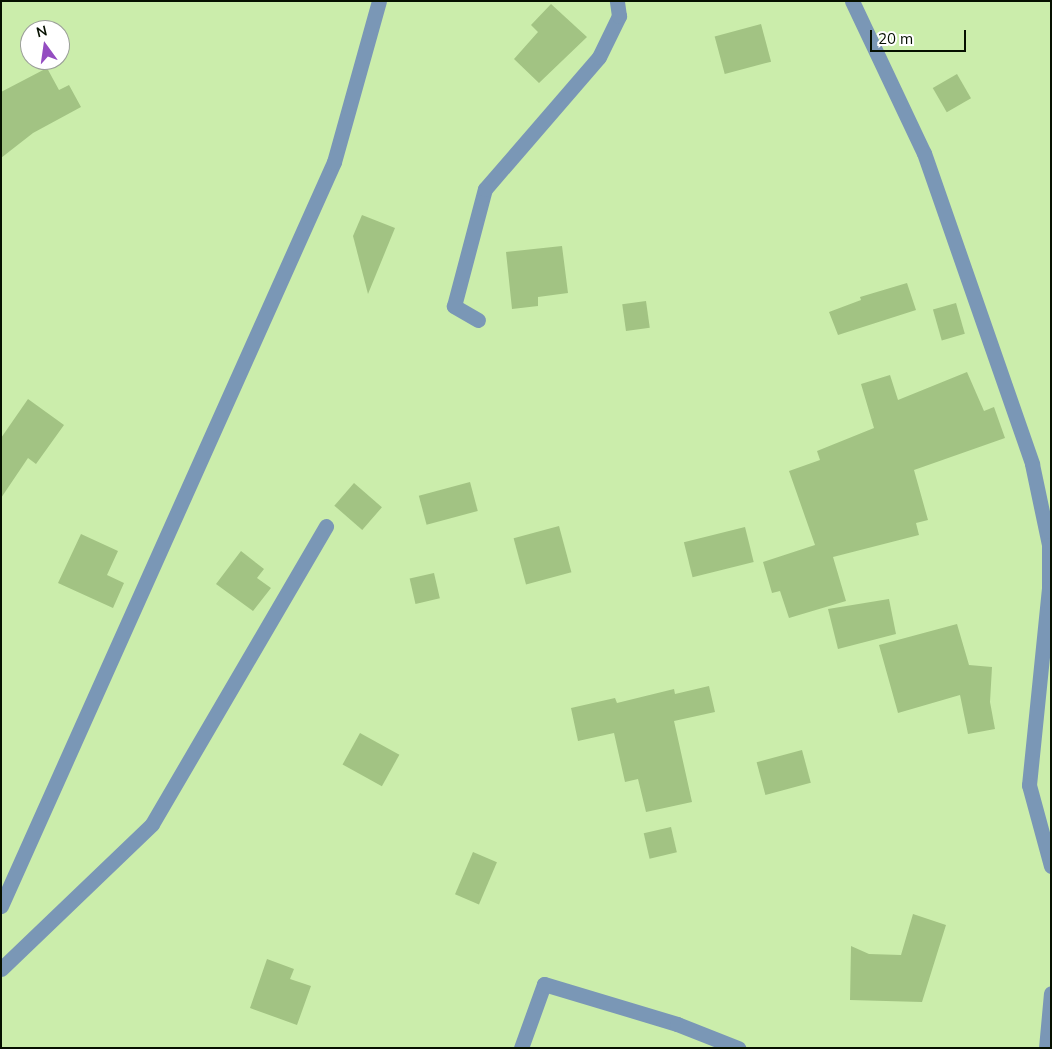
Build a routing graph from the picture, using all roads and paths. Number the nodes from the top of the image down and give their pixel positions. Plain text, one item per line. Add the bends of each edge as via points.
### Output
1 (379, 1) edge
2 (617, 1) edge
3 (852, 1) edge
4 (478, 320) dead end
5 (326, 526) dead end
6 (1050, 545) edge
7 (1051, 866) edge
8 (1, 906) edge
9 (1, 969) edge
10 (1051, 993) edge
11 (521, 1048) edge
12 (738, 1048) edge
13 (1046, 1048) edge

1 - 8 street via 334,162
2 - 4 street via 619,16 598,57 485,189 454,306
3 - 6 street via 924,153 1032,464
5 - 9 street via 152,824
6 - 7 street via 1050,588 1029,785
10 - 13 street
11 - 12 street via 544,984 677,1024

